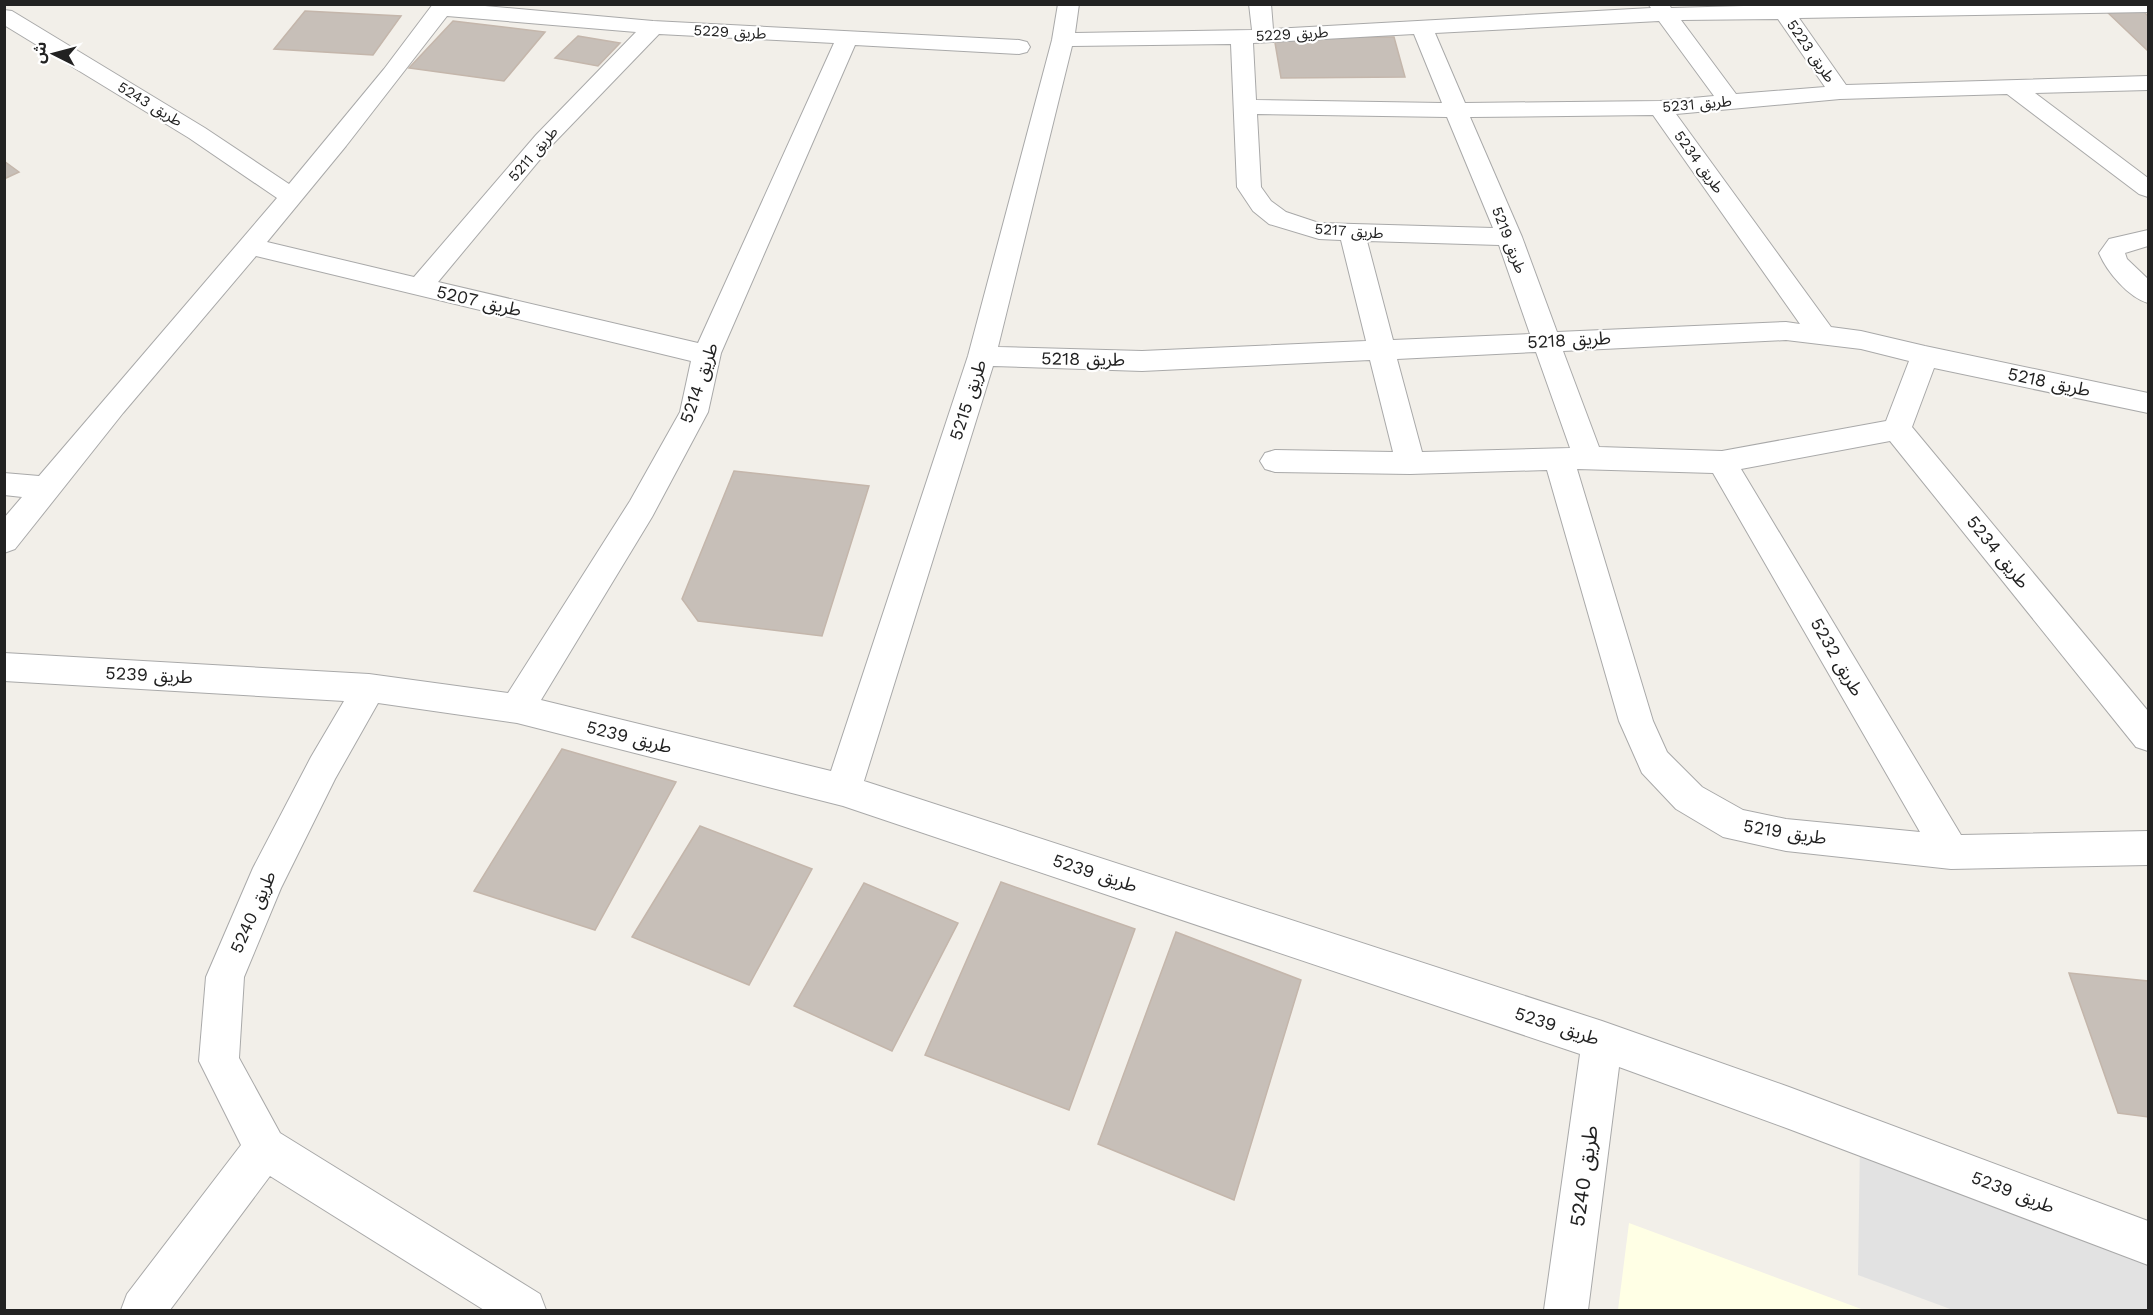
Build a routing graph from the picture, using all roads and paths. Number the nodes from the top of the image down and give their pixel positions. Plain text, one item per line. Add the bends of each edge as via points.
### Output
1 (18, 4) edge
2 (688, 4) edge
3 (1070, 4) edge
4 (1260, 4) edge
5 (2148, 6) edge
6 (443, 7) edge
7 (1663, 9) edge
8 (1757, 9) edge
9 (1783, 11) junction
10 (570, 12) edge
11 (1516, 14) edge
12 (5, 16) edge
13 (1421, 26) junction
14 (652, 27) junction
15 (678, 29) junction
16 (1252, 36) junction
17 (847, 39) junction
18 (1063, 40) junction
19 (1019, 47) dead end
20 (2148, 83) edge
21 (2013, 87) junction
22 (1840, 92) junction
23 (1729, 101) junction
24 (1246, 107) junction
25 (1660, 108) junction
26 (1455, 110) junction
27 (2148, 189) edge
28 (292, 197) junction
29 (1352, 233) junction
30 (1509, 237) junction
31 (2148, 238) edge
32 (250, 246) junction
33 (420, 286) junction
34 (2148, 294) edge
35 (1822, 334) junction
36 (1547, 341) junction
37 (1381, 348) junction
38 (707, 353) junction
39 (982, 356) junction
40 (1925, 356) junction
41 (2148, 403) edge
42 (1897, 429) junction
43 (1574, 458) junction
44 (1275, 462) dead end
45 (1722, 462) junction
46 (1410, 463) junction
47 (4, 484) edge
48 (46, 488) junction
49 (4, 541) edge
50 (4, 667) edge
51 (369, 688) junction
52 (516, 709) junction
53 (2148, 736) edge
54 (843, 790) junction
55 (2148, 848) edge
56 (1951, 852) junction
57 (1602, 1041) junction
58 (265, 1148) junction
59 (2148, 1243) edge
60 (143, 1311) edge
61 (524, 1311) edge
62 (1566, 1311) edge

1 - 12 street
2 - 15 street
3 - 18 street, طريق 5215
4 - 16 street, طريق 5217
5 - 9 street, طريق 5229
6 - 10 street, طريق 5229
6 - 28 street
7 - 8 street, طريق 5229
7 - 11 street, طريق 5229
7 - 23 street
8 - 9 street, طريق 5229
9 - 22 street, طريق 5223
10 - 14 street, طريق 5229
11 - 13 street, طريق 5229
12 - 28 street, طريق 5243 via 197,133
13 - 16 street, طريق 5229
13 - 26 street, طريق 5219
14 - 15 street, طريق 5229
14 - 33 street, طريق 5211 via 544,140
15 - 17 street, طريق 5229
16 - 18 street, طريق 5229
16 - 24 street, طريق 5217
17 - 19 street, طريق 5229
17 - 38 street, طريق 5214
18 - 39 street, طريق 5215
20 - 21 street, طريق 5231
21 - 22 street, طريق 5231
21 - 27 street
22 - 23 street, طريق 5231
23 - 25 street, طريق 5231
24 - 26 street, طريق 5231
24 - 29 street, طريق 5217 via 1247,171 1256,202 1272,216 1294,226
25 - 26 street, طريق 5231
25 - 35 street, طريق 5234
26 - 30 street, طريق 5219
28 - 32 street
29 - 30 street, طريق 5217
29 - 37 street
30 - 36 street, طريق 5219
31 - 34 street via 2118,245 2112,253 2116,263
32 - 33 street, طريق 5207
32 - 48 street
33 - 38 street, طريق 5207
35 - 36 street, طريق 5218 via 1751,331
35 - 40 street, طريق 5218
36 - 37 street, طريق 5218
36 - 43 street, طريق 5219
37 - 39 street, طريق 5218 via 1142,361
37 - 46 street
38 - 52 street, طريق 5214 via 694,412 641,509
39 - 54 street, طريق 5215
40 - 41 street, طريق 5218
40 - 42 street
42 - 45 street
42 - 53 street, طريق 5234
43 - 45 street
43 - 46 street
43 - 56 street, طريق 5219 via 1636,721 1654,762 1689,798 1736,825
44 - 46 street
45 - 56 street, طريق 5232
47 - 48 street
48 - 49 street
50 - 51 street, طريق 5239
51 - 52 street, طريق 5239
51 - 58 street, طريق 5240 via 266,880 225,977 219,1061
52 - 54 street, طريق 5239
54 - 57 street, طريق 5239
55 - 56 street, طريق 5219
57 - 59 street, طريق 5239
57 - 62 street, طريق 5240
58 - 60 street
58 - 61 street, طريق 5240

